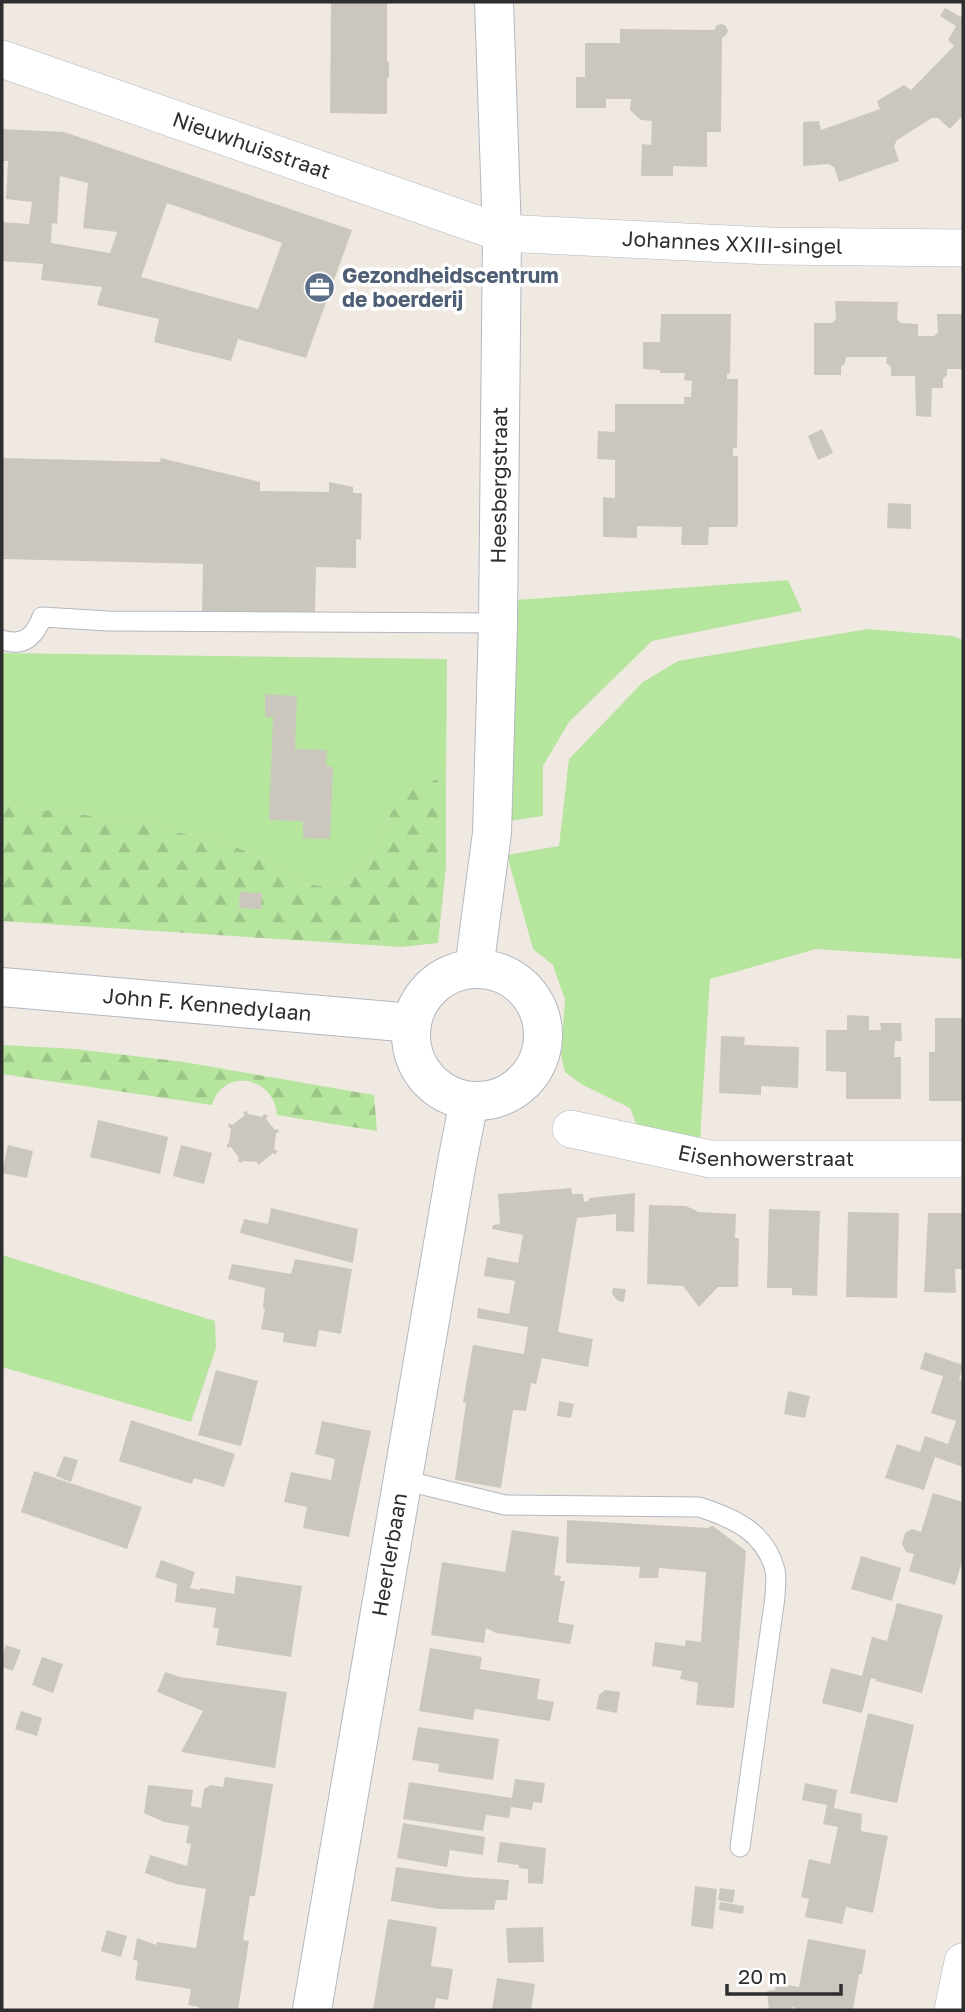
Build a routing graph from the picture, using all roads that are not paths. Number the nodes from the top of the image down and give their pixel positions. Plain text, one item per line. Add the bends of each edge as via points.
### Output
1 (494, 2) edge
2 (2, 59) edge
3 (502, 233) junction
4 (963, 248) edge
5 (498, 623) junction
6 (2, 640) edge
7 (474, 969) junction
8 (2, 987) edge
9 (412, 1023) junction
10 (469, 1101) junction
11 (571, 1129) dead end
12 (963, 1158) edge
13 (403, 1480) junction
14 (740, 1847) dead end
15 (963, 1962) edge
16 (312, 2010) edge
17 (953, 2010) edge

1 - 3 street, Heesbergstraat
2 - 3 street, Nieuwhuisstraat
3 - 4 street, Johannes XXIII-singel via 770,246
3 - 5 street, Heesbergstraat
5 - 6 lane via 42,617 29,639
5 - 7 street, Heesbergstraat via 492,833
7 - 9 street via 457,972 432,986
7 - 10 street via 508,977 524,989 543,1024 543,1045 525,1082 509,1094
8 - 9 street, John F. Kennedylaan
9 - 10 street via 413,1050 425,1076 453,1097
10 - 13 street, Heerlerbaan
11 - 12 street, Eisenhowerstraat via 710,1159
13 - 14 lane via 505,1505 699,1507 752,1531 776,1572
13 - 16 street, Heerlerbaan
15 - 17 street

